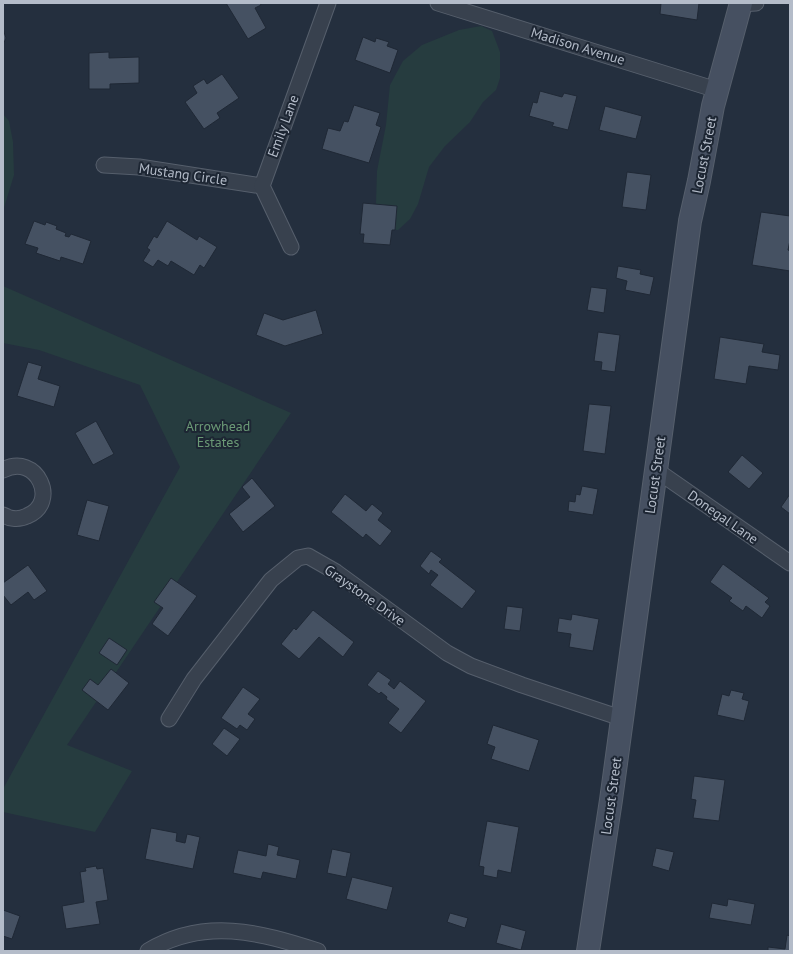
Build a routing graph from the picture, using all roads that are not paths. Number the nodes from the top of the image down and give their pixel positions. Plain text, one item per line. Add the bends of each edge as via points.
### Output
1 (328, 3) edge
2 (438, 3) edge
3 (746, 3) edge
4 (717, 90) junction
5 (104, 165) dead end
6 (262, 186) junction
7 (291, 247) dead end
8 (3, 470) edge
9 (656, 470) junction
10 (3, 515) edge
11 (790, 563) edge
12 (621, 718) junction
13 (169, 719) dead end
14 (148, 951) edge
15 (318, 951) edge
16 (588, 951) edge

1 - 6 street, Emily Lane
2 - 4 street, Madison Avenue
3 - 4 main road, Locust Street
4 - 9 main road, Locust Street via 690,221
5 - 6 street, Mustang Circle via 139,167
6 - 7 street
8 - 10 street via 13,466 31,470 40,479 43,491 41,502 35,512 18,519
9 - 11 street, Donegal Lane
9 - 12 main road, Locust Street
12 - 13 street, Graystone Drive via 471,666 448,653 336,572 308,556 298,558 272,580 194,679
12 - 16 main road, Locust Street
14 - 15 street via 180,937 224,930 274,938

